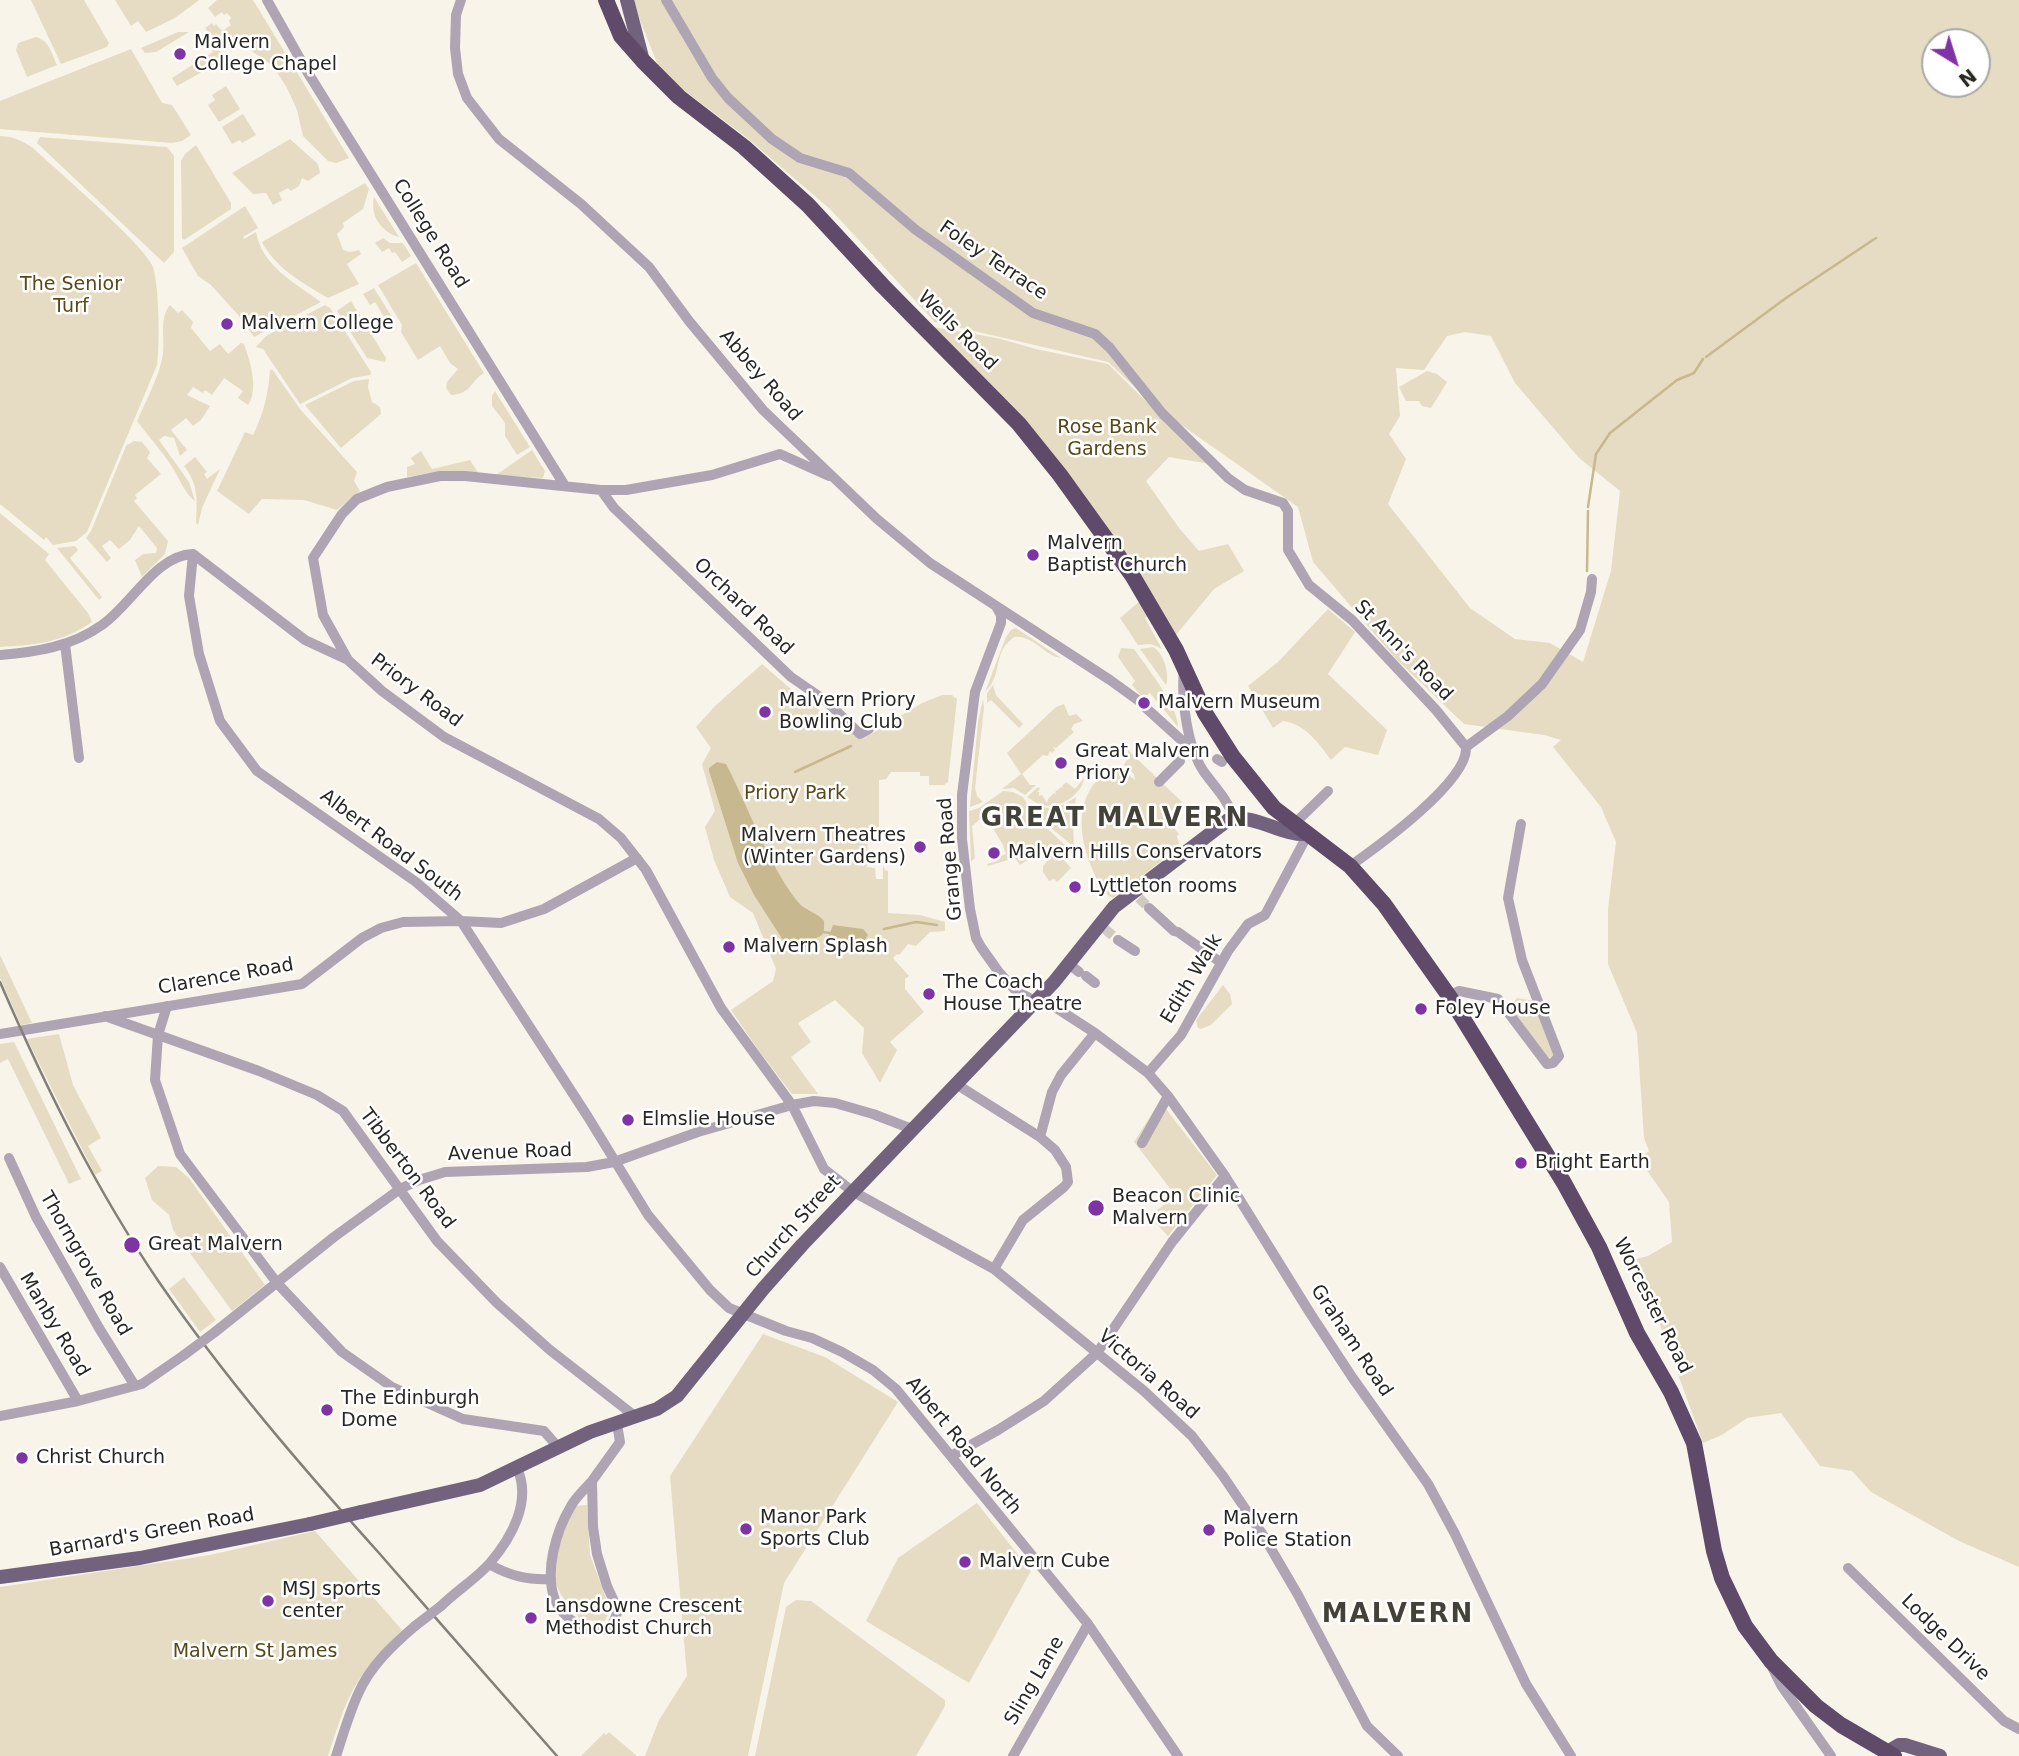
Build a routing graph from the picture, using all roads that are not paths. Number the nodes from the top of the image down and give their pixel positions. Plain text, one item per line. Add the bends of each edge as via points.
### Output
1 (267, 0) edge
2 (461, 0) edge
3 (606, 0) edge
4 (627, 0) edge
5 (666, 0) edge
6 (643, 61) junction
7 (829, 475) junction
8 (565, 486) junction
9 (601, 490) junction
10 (193, 554) junction
11 (1592, 579) dead end
12 (1309, 585) joint
13 (997, 608) junction
14 (65, 644) junction
15 (0, 655) edge
16 (348, 660) junction
17 (1184, 666) junction
18 (869, 729) dead end
19 (1469, 745) junction
20 (1199, 754) junction
21 (79, 758) dead end
22 (1180, 761) dead end
23 (1159, 782) dead end
24 (1328, 790) dead end
25 (1234, 818) junction
26 (1294, 824) junction
27 (1521, 824) dead end
28 (1308, 834) junction
29 (638, 858) junction
30 (1350, 866) junction
31 (1149, 908) tunnel mouth
32 (461, 921) junction
33 (1118, 940) tunnel mouth
34 (1135, 951) dead end
35 (1220, 962) junction
36 (1448, 996) junction
37 (1039, 998) junction
38 (167, 1006) junction
39 (105, 1016) junction
40 (1095, 1033) junction
41 (0, 1034) edge
42 (158, 1035) junction
43 (1148, 1073) junction
44 (956, 1084) junction
45 (1168, 1096) junction
46 (792, 1105) junction
47 (912, 1129) junction
48 (1040, 1137) junction
49 (1142, 1143) dead end
50 (9, 1158) dead end
51 (614, 1162) junction
52 (1225, 1176) junction
53 (400, 1189) junction
54 (852, 1191) junction
55 (0, 1267) edge
56 (994, 1269) junction
57 (277, 1283) junction
58 (745, 1312) junction
59 (1097, 1353) junction
60 (135, 1386) junction
61 (79, 1401) junction
62 (0, 1416) edge
63 (636, 1417) junction
64 (617, 1424) junction
65 (557, 1447) junction
66 (951, 1455) junction
67 (517, 1468) junction
68 (592, 1481) junction
69 (489, 1564) junction
70 (1848, 1568) dead end
71 (0, 1577) edge
72 (551, 1579) junction
73 (1087, 1624) junction
74 (1771, 1661) junction
75 (2019, 1730) edge
76 (1891, 1754) edge
77 (336, 1756) edge
78 (1013, 1756) edge
79 (1178, 1756) edge
80 (1398, 1756) edge
81 (1571, 1756) edge
82 (1831, 1756) edge
83 (1940, 1756) edge

1 - 8 street, College Road via 307,73
2 - 7 street, Abbey Road via 455,48 467,98 499,139 581,204 649,267 763,410
3 - 6 highway, Wells Road via 621,36
4 - 6 main road
5 - 12 street, Foley Terrace via 712,78 772,139 800,158 849,173 916,230 1033,313 1095,334 1162,413 1228,478 1245,491 1283,503 1288,550
6 - 17 highway, Wells Road via 808,205 1019,424 1132,575
7 - 9 street, Priory Road via 780,454 712,475
7 - 13 street, Abbey Road via 907,545
8 - 9 street, Priory Road
8 - 16 street, Priory Road via 440,476 387,487 357,499 313,558 323,615
9 - 18 street, Orchard Road via 614,508 791,677 860,734
10 - 14 street via 166,561 109,620
10 - 16 street via 305,640
10 - 32 street, Albert Road South via 189,596 199,654 220,721 257,771 416,883
11 - 19 street via 1580,630 1569,647 1533,692
12 - 19 street, St Ann's Road via 1352,620
13 - 20 street, Abbey Road via 1124,690
13 - 37 street, Grange Road via 1001,623 975,692 962,794 964,853 973,925 981,947 1016,991
14 - 15 street via 41,652
14 - 21 street
16 - 29 street, Priory Road via 444,737 599,820
17 - 20 street, Wells Road via 1183,704
17 - 26 highway, Worcester Road via 1223,743 1267,800
19 - 30 street via 1464,760 1434,797 1394,835
20 - 25 street, Abbey Road
22 - 23 street
24 - 26 street
25 - 28 main road
25 - 37 main road, Church Street via 1136,895 1115,906 1082,974
26 - 28 highway, Worcester Road
27 - 36 street via 1508,898 1522,960 1559,1056 1547,1064 1498,999 1459,991
28 - 30 highway, Worcester Road
28 - 35 street, Edith Walk via 1265,915 1248,924
29 - 32 street, Clarence Road via 544,909 501,923
29 - 46 street, Priory Road via 721,1008
30 - 36 highway, Worcester Road via 1384,904
31 - 35 street
32 - 38 street, Clarence Road via 403,922 382,928 302,984
32 - 51 street, Albert Road South
33 - 34 street
35 - 43 street, Edith Walk via 1181,1035
36 - 74 highway, Worcester Road via 1579,1208 1628,1315 1671,1392 1693,1443 1722,1578 1745,1626
37 - 40 street, Graham Road
37 - 44 main road, Church Street
38 - 39 street, Clarence Road
38 - 42 street
39 - 41 street, Clarence Road
39 - 42 street, Tibberton Road
40 - 43 street, Graham Road
40 - 48 street via 1052,1092
42 - 53 street, Tibberton Road via 317,1095 343,1111
42 - 57 street via 155,1080 180,1154
43 - 45 street, Graham Road
44 - 47 main road, Church Street
44 - 48 street
45 - 49 street
45 - 52 street, Graham Road
46 - 47 street, Avenue Road via 835,1103
46 - 51 street, Avenue Road
46 - 54 street, Victoria Road via 824,1169
47 - 54 main road, Church Street
48 - 56 street via 1062,1159 1068,1182 1023,1220
50 - 60 street, Thorngrove Road via 36,1217
51 - 53 street, Avenue Road via 445,1172
51 - 58 street, Albert Road North via 648,1215 710,1290 729,1308
52 - 59 street via 1185,1225
52 - 81 street, Graham Road via 1310,1313 1428,1484 1526,1684
53 - 57 street, Avenue Road
53 - 63 street, Tibberton Road via 438,1241 497,1303
54 - 56 street, Victoria Road
54 - 58 main road, Church Street
55 - 61 street, Manby Road
56 - 59 street, Victoria Road
57 - 60 street, Avenue Road, bridge via 184,1355
57 - 65 street via 342,1352 392,1387 463,1419 544,1431
58 - 63 main road, Church Street via 677,1396
58 - 66 street, Albert Road North via 812,1338 873,1370 896,1389
59 - 66 street via 1044,1401
59 - 80 street, Victoria Road via 1192,1436 1223,1476 1298,1595 1367,1726
60 - 61 street, Avenue Road
61 - 62 street, Avenue Road
63 - 64 main road, Church Street
64 - 65 main road, Church Street
64 - 68 street via 620,1442
65 - 67 main road, Church Street
66 - 73 street, Albert Road North
67 - 69 street via 524,1493 514,1527
67 - 71 main road, Barnard's Green Road, bridge via 480,1485 310,1524 140,1559
68 - 72 street via 571,1506 560,1530
68 - 72 street via 597,1554 618,1610 614,1622 593,1630 566,1616 555,1601
69 - 72 street via 530,1580
69 - 77 street, bridge via 394,1644 359,1692
70 - 75 street, Lodge Drive via 2004,1721
73 - 78 street, Sling Lane
73 - 79 street, Albert Road North
74 - 76 highway, Worcester Road via 1816,1706
74 - 82 street via 1781,1685
76 - 83 main road via 1905,1745

